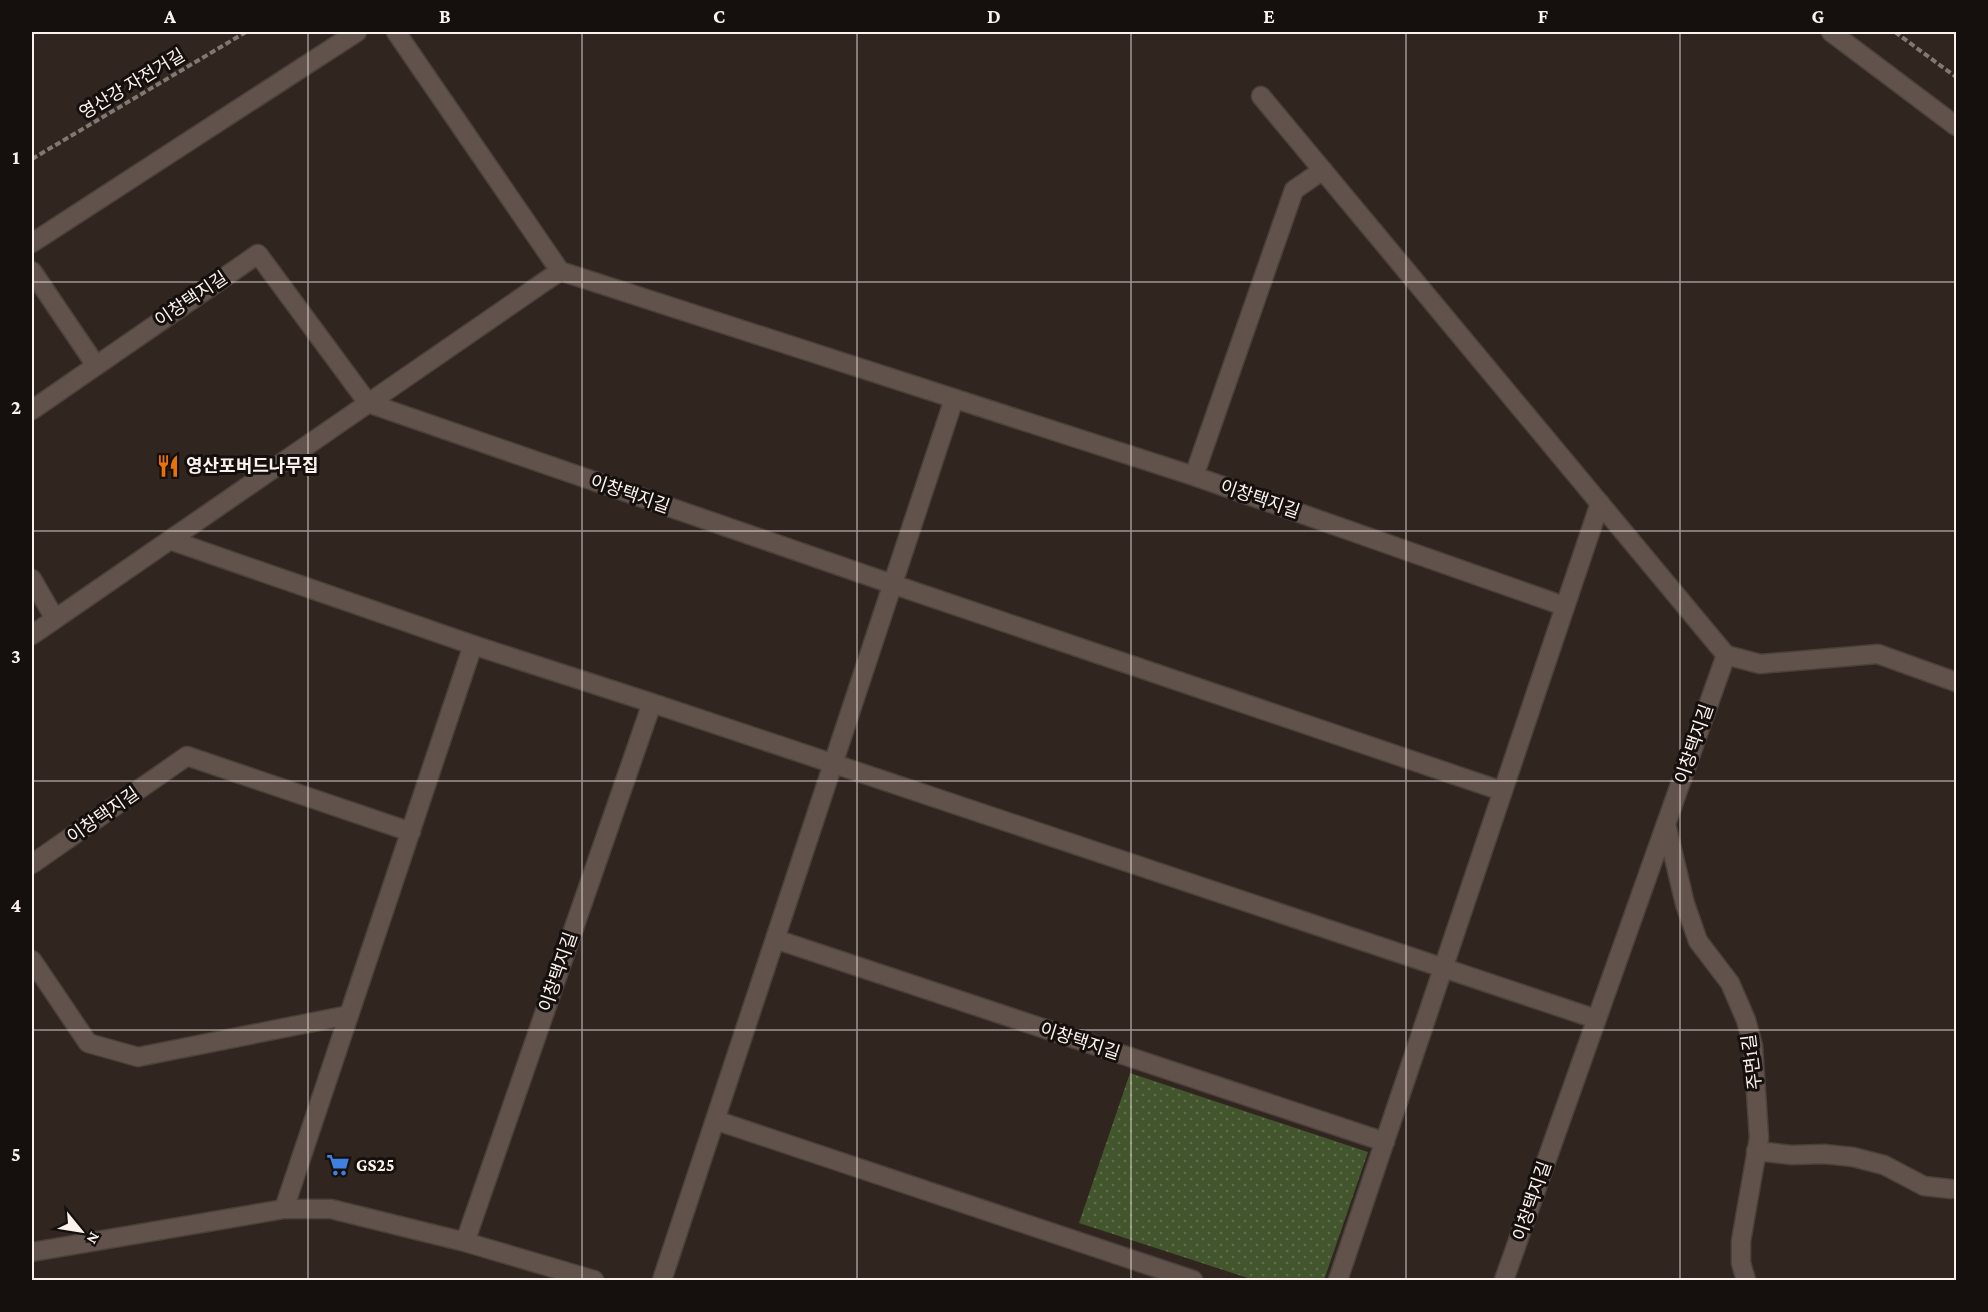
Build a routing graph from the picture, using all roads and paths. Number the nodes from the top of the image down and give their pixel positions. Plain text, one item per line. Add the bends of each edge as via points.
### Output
1 (246, 32) edge
2 (357, 32) edge
3 (396, 32) edge
4 (1831, 32) edge
5 (1895, 32) edge
6 (1956, 77) edge
7 (1261, 96) dead end
8 (1956, 126) edge
9 (32, 159) edge
10 (1323, 170) junction
11 (32, 243) edge
12 (32, 271) edge
13 (560, 271) junction
14 (95, 364) junction
15 (954, 399) junction
16 (368, 403) junction
17 (32, 410) edge
18 (1194, 476) junction
19 (1600, 503) junction
20 (170, 540) junction
21 (32, 579) edge
22 (892, 584) junction
23 (1564, 606) junction
24 (56, 619) junction
25 (32, 635) edge
26 (473, 645) junction
27 (1726, 655) junction
28 (1956, 682) edge
29 (652, 703) junction
30 (833, 763) junction
31 (1502, 790) junction
32 (1666, 824) junction
33 (411, 832) junction
34 (32, 864) edge
35 (775, 939) junction
36 (32, 960) edge
37 (1442, 969) junction
38 (349, 1015) junction
39 (1596, 1019) junction
40 (715, 1120) junction
41 (1385, 1142) junction
42 (1756, 1151) junction
43 (1951, 1189) dead end
44 (284, 1209) junction
45 (465, 1242) junction
46 (32, 1252) edge
47 (594, 1281) edge
48 (662, 1281) edge
49 (1193, 1281) edge
50 (1338, 1281) edge
51 (1504, 1281) edge
52 (1746, 1281) edge

1 - 9 path, 영산강 자전거길
2 - 11 street
3 - 13 street
4 - 8 street
5 - 6 path
7 - 10 street
10 - 18 street via 1294,190
10 - 19 street
12 - 14 street
13 - 15 street, 이창택지길
13 - 16 street
14 - 16 street, 이창택지길 via 258,254
14 - 17 street, 이창택지길
15 - 18 street, 이창택지길
15 - 22 street
16 - 20 street
16 - 22 street, 이창택지길
18 - 23 street, 이창택지길
19 - 23 street
19 - 27 street
20 - 24 street
20 - 26 street
21 - 24 street
22 - 30 street
22 - 31 street, 이창택지길
23 - 31 street
24 - 25 street
26 - 29 street
26 - 33 street
27 - 28 street via 1760,664 1878,654
27 - 32 street, 이창택지길
29 - 30 street
29 - 45 street, 이창택지길
30 - 35 street
30 - 37 street
31 - 37 street
32 - 39 street, 이창택지길
32 - 42 street, 주면1길 via 1698,941 1730,983 1746,1020 1753,1046 1759,1138
33 - 34 street, 이창택지길 via 187,756
33 - 38 street
35 - 40 street
35 - 41 street, 이창택지길
36 - 38 street via 88,1042 138,1057
37 - 39 street
37 - 41 street
38 - 44 street
39 - 51 street, 이창택지길
40 - 48 street
40 - 49 street
41 - 50 street
42 - 43 street via 1853,1157 1884,1165 1924,1186
42 - 52 street, 주면1길 via 1741,1241
44 - 45 street via 331,1209
44 - 46 street
45 - 47 street

